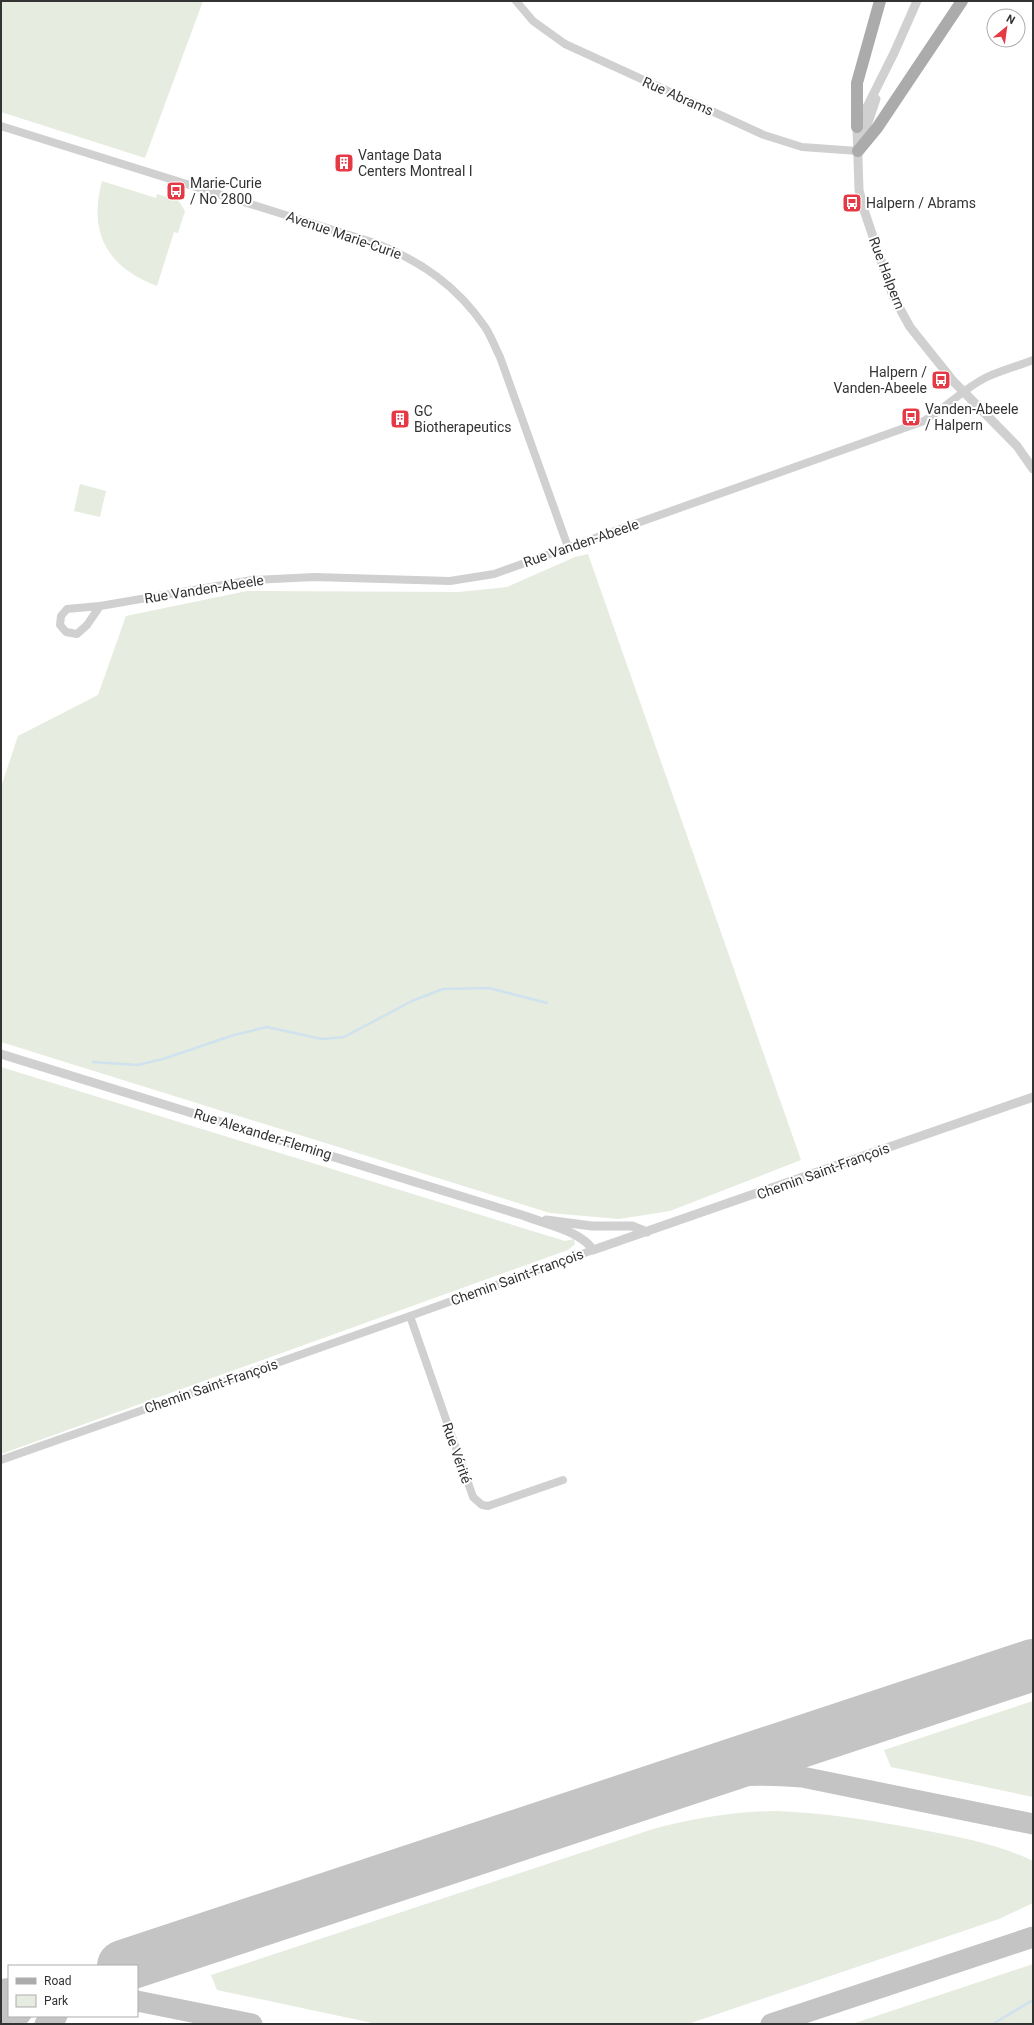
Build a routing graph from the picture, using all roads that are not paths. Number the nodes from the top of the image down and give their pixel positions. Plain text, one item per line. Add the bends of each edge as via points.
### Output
1 (516, 1) edge
2 (880, 1) edge
3 (917, 1) edge
4 (962, 1) edge
5 (894, 53) junction
6 (1, 126) edge
7 (856, 127) junction
8 (858, 151) junction
9 (1033, 360) edge
10 (965, 391) junction
11 (1033, 469) edge
12 (568, 547) junction
13 (100, 606) junction
14 (1, 1054) edge
15 (1033, 1097) edge
16 (525, 1216) junction
17 (647, 1232) junction
18 (593, 1250) junction
19 (410, 1316) junction
20 (1, 1460) edge
21 (563, 1480) dead end

1 - 8 street, Rue Abrams via 533,21 565,44 770,138 802,147
2 - 7 main road via 857,83
3 - 5 street, Rue Halpern
4 - 8 main road via 877,128
5 - 7 street, Rue Halpern
5 - 8 street, Rue Halpern
6 - 12 street, Avenue Marie-Curie via 375,242 423,265 449,284 485,327 500,357
7 - 8 street, Rue Halpern
8 - 10 street, Rue Halpern via 861,201 893,296 910,327
9 - 10 street, Rue Vanden-Abeele via 987,377
10 - 11 street, Rue Halpern via 1017,446
10 - 12 street, Rue Vanden-Abeele via 943,410 924,421
12 - 13 street, Rue Vanden-Abeele via 494,574 475,578 450,581 314,577 252,580
13 - 13 street, Rue Vanden-Abeele via 67,609 62,616 62,630 77,634 87,625
14 - 16 street, Rue Alexander-Fleming
15 - 17 street, Chemin Saint-François
16 - 17 street, Rue Alexander-Fleming via 592,1226 632,1226
16 - 18 street, Rue Alexander-Fleming via 574,1234
17 - 18 street, Chemin Saint-François
18 - 19 street, Chemin Saint-François
19 - 20 street, Chemin Saint-François
19 - 21 street, Rue Vérité via 476,1501 488,1506

